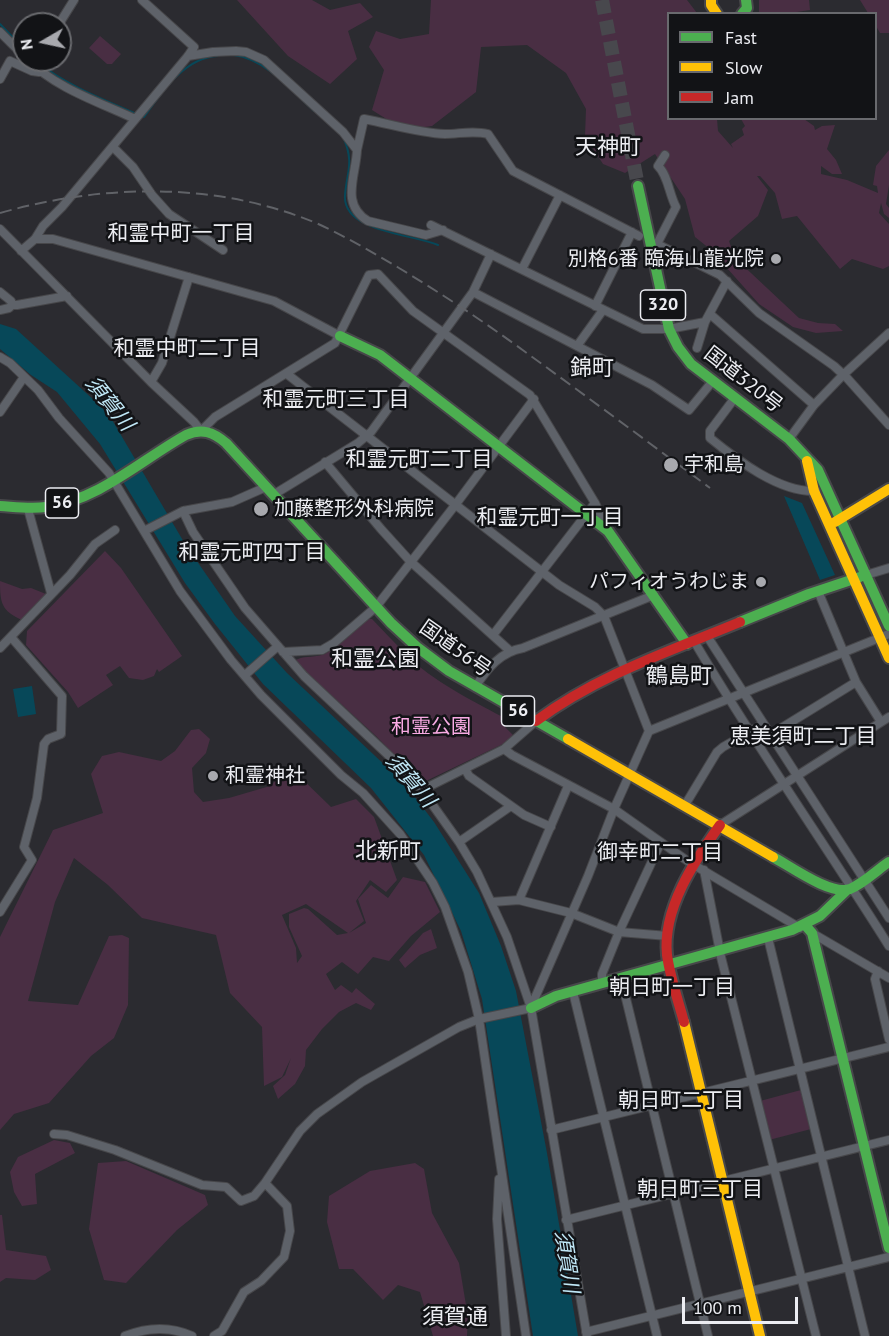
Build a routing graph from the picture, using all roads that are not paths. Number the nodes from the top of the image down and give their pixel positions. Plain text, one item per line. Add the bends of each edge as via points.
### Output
1 (142, 0) edge
2 (0, 32) edge
3 (12, 44) edge
4 (188, 57) junction
5 (12, 62) edge
6 (39, 72) edge
7 (0, 79) edge
8 (137, 116) junction
9 (112, 147) junction
10 (357, 150) junction
11 (665, 155) dead end
12 (638, 186) tunnel mouth
13 (560, 195) junction
14 (431, 225) dead end
15 (0, 230) edge
16 (443, 230) junction
17 (35, 239) junction
18 (223, 250) dead end
19 (21, 251) junction
20 (491, 254) junction
21 (522, 269) junction
22 (189, 277) junction
23 (727, 281) junction
24 (0, 292) edge
25 (473, 292) junction
26 (67, 296) junction
27 (12, 305) junction
28 (599, 308) junction
29 (0, 310) edge
30 (710, 314) junction
31 (705, 322) junction
32 (669, 329) junction
33 (443, 332) junction
34 (889, 333) edge
35 (340, 336) junction
36 (577, 346) junction
37 (697, 348) dead end
38 (0, 357) edge
39 (287, 374) junction
40 (24, 377) junction
41 (410, 378) junction
42 (847, 379) junction
43 (151, 382) junction
44 (712, 382) junction
45 (534, 399) junction
46 (734, 399) junction
47 (814, 405) junction
48 (0, 412) edge
49 (889, 425) edge
50 (201, 431) junction
51 (366, 436) junction
52 (789, 440) junction
53 (498, 448) junction
54 (806, 455) junction
55 (325, 462) junction
56 (117, 480) junction
57 (826, 488) junction
58 (889, 489) edge
59 (269, 491) junction
60 (814, 491) junction
61 (595, 503) junction
62 (456, 504) junction
63 (0, 506) edge
64 (28, 508) junction
65 (180, 513) junction
66 (586, 514) junction
67 (841, 519) junction
68 (830, 525) junction
69 (115, 530) dead end
70 (145, 530) junction
71 (608, 531) junction
72 (410, 561) junction
73 (889, 568) edge
74 (543, 572) junction
75 (866, 575) junction
76 (854, 579) junction
77 (818, 591) junction
78 (51, 593) junction
79 (654, 595) junction
80 (376, 607) junction
81 (604, 616) junction
82 (889, 627) edge
83 (493, 635) junction
84 (707, 636) junction
85 (884, 636) edge
86 (11, 637) junction
87 (690, 643) junction
88 (0, 648) edge
89 (278, 650) junction
90 (509, 650) junction
91 (844, 652) junction
92 (889, 658) edge
93 (625, 670) junction
94 (247, 673) junction
95 (856, 682) junction
96 (475, 687) junction
97 (743, 693) junction
98 (728, 699) junction
99 (889, 717) edge
100 (536, 721) junction
101 (881, 722) junction
102 (763, 724) junction
103 (649, 730) junction
104 (749, 731) junction
105 (770, 735) junction
106 (504, 749) junction
107 (465, 769) junction
108 (628, 774) junction
109 (797, 776) junction
110 (783, 785) junction
111 (568, 786) junction
112 (422, 789) junction
113 (685, 805) junction
114 (511, 806) junction
115 (614, 809) junction
116 (720, 825) junction
117 (551, 826) junction
118 (459, 842) junction
119 (661, 842) junction
120 (889, 862) edge
121 (693, 864) junction
122 (704, 870) junction
123 (864, 879) junction
124 (849, 889) junction
125 (519, 900) junction
126 (492, 902) junction
127 (0, 912) edge
128 (571, 913) junction
129 (889, 918) edge
130 (806, 928) junction
131 (619, 933) junction
132 (668, 936) junction
133 (768, 938) junction
134 (889, 946) edge
135 (719, 951) junction
136 (669, 965) junction
137 (878, 970) junction
138 (621, 978) junction
139 (889, 978) edge
140 (602, 983) junction
141 (573, 992) junction
142 (527, 1009) junction
143 (482, 1019) junction
144 (889, 1038) edge
145 (889, 1047) edge
146 (842, 1059) junction
147 (800, 1069) junction
148 (751, 1082) junction
149 (700, 1094) junction
150 (652, 1105) junction
151 (605, 1117) junction
152 (551, 1130) junction
153 (54, 1134) dead end
154 (889, 1140) edge
155 (863, 1146) junction
156 (822, 1156) junction
157 (501, 1169) junction
158 (774, 1169) junction
159 (722, 1181) junction
160 (265, 1183) junction
161 (674, 1194) junction
162 (626, 1206) junction
163 (566, 1220) junction
164 (889, 1248) edge
165 (889, 1257) edge
166 (848, 1267) junction
167 (801, 1278) junction
168 (750, 1292) junction
169 (700, 1305) junction
170 (653, 1316) junction
171 (587, 1334) edge
172 (126, 1336) edge
173 (192, 1336) edge
174 (214, 1336) edge
175 (506, 1336) edge
176 (526, 1336) edge
177 (657, 1336) edge
178 (708, 1336) edge
179 (760, 1336) edge
180 (816, 1336) edge
181 (865, 1336) edge

1 - 4 street via 194,46
2 - 3 street
4 - 8 street
4 - 10 street via 236,51 264,60 343,132
5 - 7 street
6 - 8 street
8 - 9 street
9 - 17 street
9 - 18 street via 133,167 169,214
10 - 13 street via 364,119 424,132 483,132 513,171
10 - 16 street via 350,196 362,217 426,235
11 - 23 street via 658,165 664,171 676,207 657,244
12 - 32 main road, 国道320号 / 320
13 - 21 street
13 - 28 street via 636,234
14 - 16 street
15 - 19 street
16 - 20 street
17 - 19 street
17 - 22 street via 52,239
19 - 26 street
20 - 21 street
20 - 25 street
21 - 28 street
22 - 35 street via 274,301
22 - 43 street via 162,363
23 - 30 street
23 - 42 street via 759,313
24 - 27 street
25 - 33 street
25 - 36 street
26 - 27 street
26 - 43 street
27 - 29 street
28 - 32 street via 644,329
28 - 36 street
30 - 31 street
30 - 47 street
31 - 32 street
31 - 37 street
32 - 44 main road, 国道320号 / 320 via 684,356
33 - 35 street via 413,311 378,274 369,275
33 - 41 street
33 - 45 street
34 - 42 street
35 - 39 street
35 - 41 main road via 380,355
36 - 44 street via 689,410
38 - 40 street
39 - 50 street via 223,412
39 - 51 street
40 - 48 street
40 - 56 street
41 - 51 street
41 - 53 main road
42 - 47 street
42 - 49 street
43 - 50 street
44 - 46 main road, 国道320号 / 320
45 - 53 street
45 - 61 street
46 - 52 main road, 国道320号 / 320
46 - 60 street via 710,431 710,438 761,474 799,490
47 - 52 street
50 - 56 main road, 56 via 183,437
50 - 59 main road, 国道56号 / 56 via 224,443
51 - 55 street
51 - 62 street
52 - 54 main road, 国道320号 / 320
53 - 62 street
53 - 66 main road
54 - 57 main road, 国道320号 / 320
54 - 60 main road
55 - 59 street
55 - 72 street
56 - 64 main road, 56 via 71,501
56 - 70 street
57 - 60 street
57 - 67 main road, 国道320号 / 320
58 - 67 main road
59 - 65 street
59 - 80 main road, 国道56号 / 56
60 - 68 main road
61 - 66 street
61 - 71 street
62 - 72 street
62 - 74 street
63 - 64 main road, 56
64 - 78 street
65 - 70 street
65 - 89 street via 216,569
66 - 71 main road
66 - 74 street
67 - 68 main road
67 - 75 main road, 国道320号 / 320
68 - 76 main road
69 - 78 street via 94,544
70 - 94 street via 180,591 225,652
71 - 79 main road
72 - 80 street
72 - 83 street
73 - 75 street
74 - 81 street
74 - 83 street
75 - 76 main road
75 - 82 main road, 国道320号 / 320
76 - 77 main road
76 - 85 main road
77 - 84 main road
77 - 91 street
78 - 86 street
79 - 81 street
79 - 87 main road
80 - 89 street via 322,650
80 - 96 main road, 国道56号 / 56 via 432,660
81 - 90 street
81 - 93 street
83 - 90 street
84 - 87 main road
84 - 97 street
85 - 91 street
85 - 92 main road
86 - 88 street
86 - 127 street via 63,696 61,734 44,744 37,798 24,847 33,860
87 - 93 main road
87 - 98 street
89 - 94 street
89 - 112 street
90 - 96 street
91 - 95 street
91 - 97 street
93 - 100 main road via 578,691
93 - 103 street
94 - 143 street via 261,695 400,834 445,907
95 - 101 street
95 - 105 street
96 - 100 main road, 国道56号 / 56
97 - 98 street
97 - 102 street
98 - 103 street
98 - 104 street
99 - 101 street
100 - 106 street
100 - 108 main road, 国道56号 / 56
101 - 109 street
102 - 104 street
102 - 105 street
103 - 108 street
104 - 110 street
104 - 113 street via 717,752
105 - 109 street
106 - 107 street
106 - 111 street
107 - 112 street
107 - 114 street
108 - 113 main road, 国道56号 / 56
108 - 115 street
109 - 110 street
109 - 123 street
110 - 116 street
110 - 124 street
111 - 115 street
111 - 117 street
112 - 118 street
113 - 116 main road, 国道56号 / 56
114 - 117 street
114 - 118 street
115 - 119 street
115 - 128 street
116 - 121 main road
116 - 124 main road, 国道56号 / 56 via 821,884 835,890
117 - 125 street
118 - 126 street
119 - 121 street
119 - 131 street
120 - 123 main road
121 - 122 street
121 - 132 main road via 676,897
122 - 130 street
122 - 135 street
123 - 124 main road
123 - 129 street
124 - 130 main road
124 - 134 street
125 - 126 street
125 - 128 street
126 - 142 street via 507,936
128 - 131 street
128 - 142 street
130 - 133 main road
130 - 137 street
130 - 146 main road
131 - 132 street
131 - 140 street
132 - 136 main road
133 - 135 main road
133 - 147 street
135 - 136 main road
135 - 148 street
136 - 138 main road
136 - 149 main road
137 - 139 street
137 - 144 street via 875,979
138 - 140 main road
138 - 150 street
140 - 141 main road
141 - 142 main road
141 - 151 street
142 - 143 street
142 - 152 street
143 - 157 street
143 - 160 street via 459,1027 362,1082 317,1114 300,1131
145 - 146 street
146 - 147 street
146 - 155 main road
147 - 148 street
147 - 156 street
148 - 149 street
148 - 158 street
149 - 150 street
149 - 159 main road
150 - 151 street
150 - 161 street
151 - 152 street
151 - 162 street
152 - 163 street
153 - 160 street via 115,1150 202,1185 226,1187 241,1201 254,1196
154 - 155 street
155 - 156 street
155 - 164 main road
156 - 158 street
156 - 166 street
157 - 175 street via 497,1219
157 - 176 street
158 - 159 street
158 - 167 street
159 - 161 street
159 - 168 main road
160 - 174 street via 287,1206 290,1231 284,1257 261,1281 243,1292 222,1331
161 - 162 street
161 - 169 street
162 - 163 street
162 - 170 street
163 - 171 street
165 - 166 street
166 - 167 street
166 - 181 street
167 - 168 street
167 - 180 street
168 - 169 street
168 - 179 main road
169 - 170 street
169 - 178 street
170 - 171 street
170 - 177 street
172 - 173 street via 159,1328 177,1329

